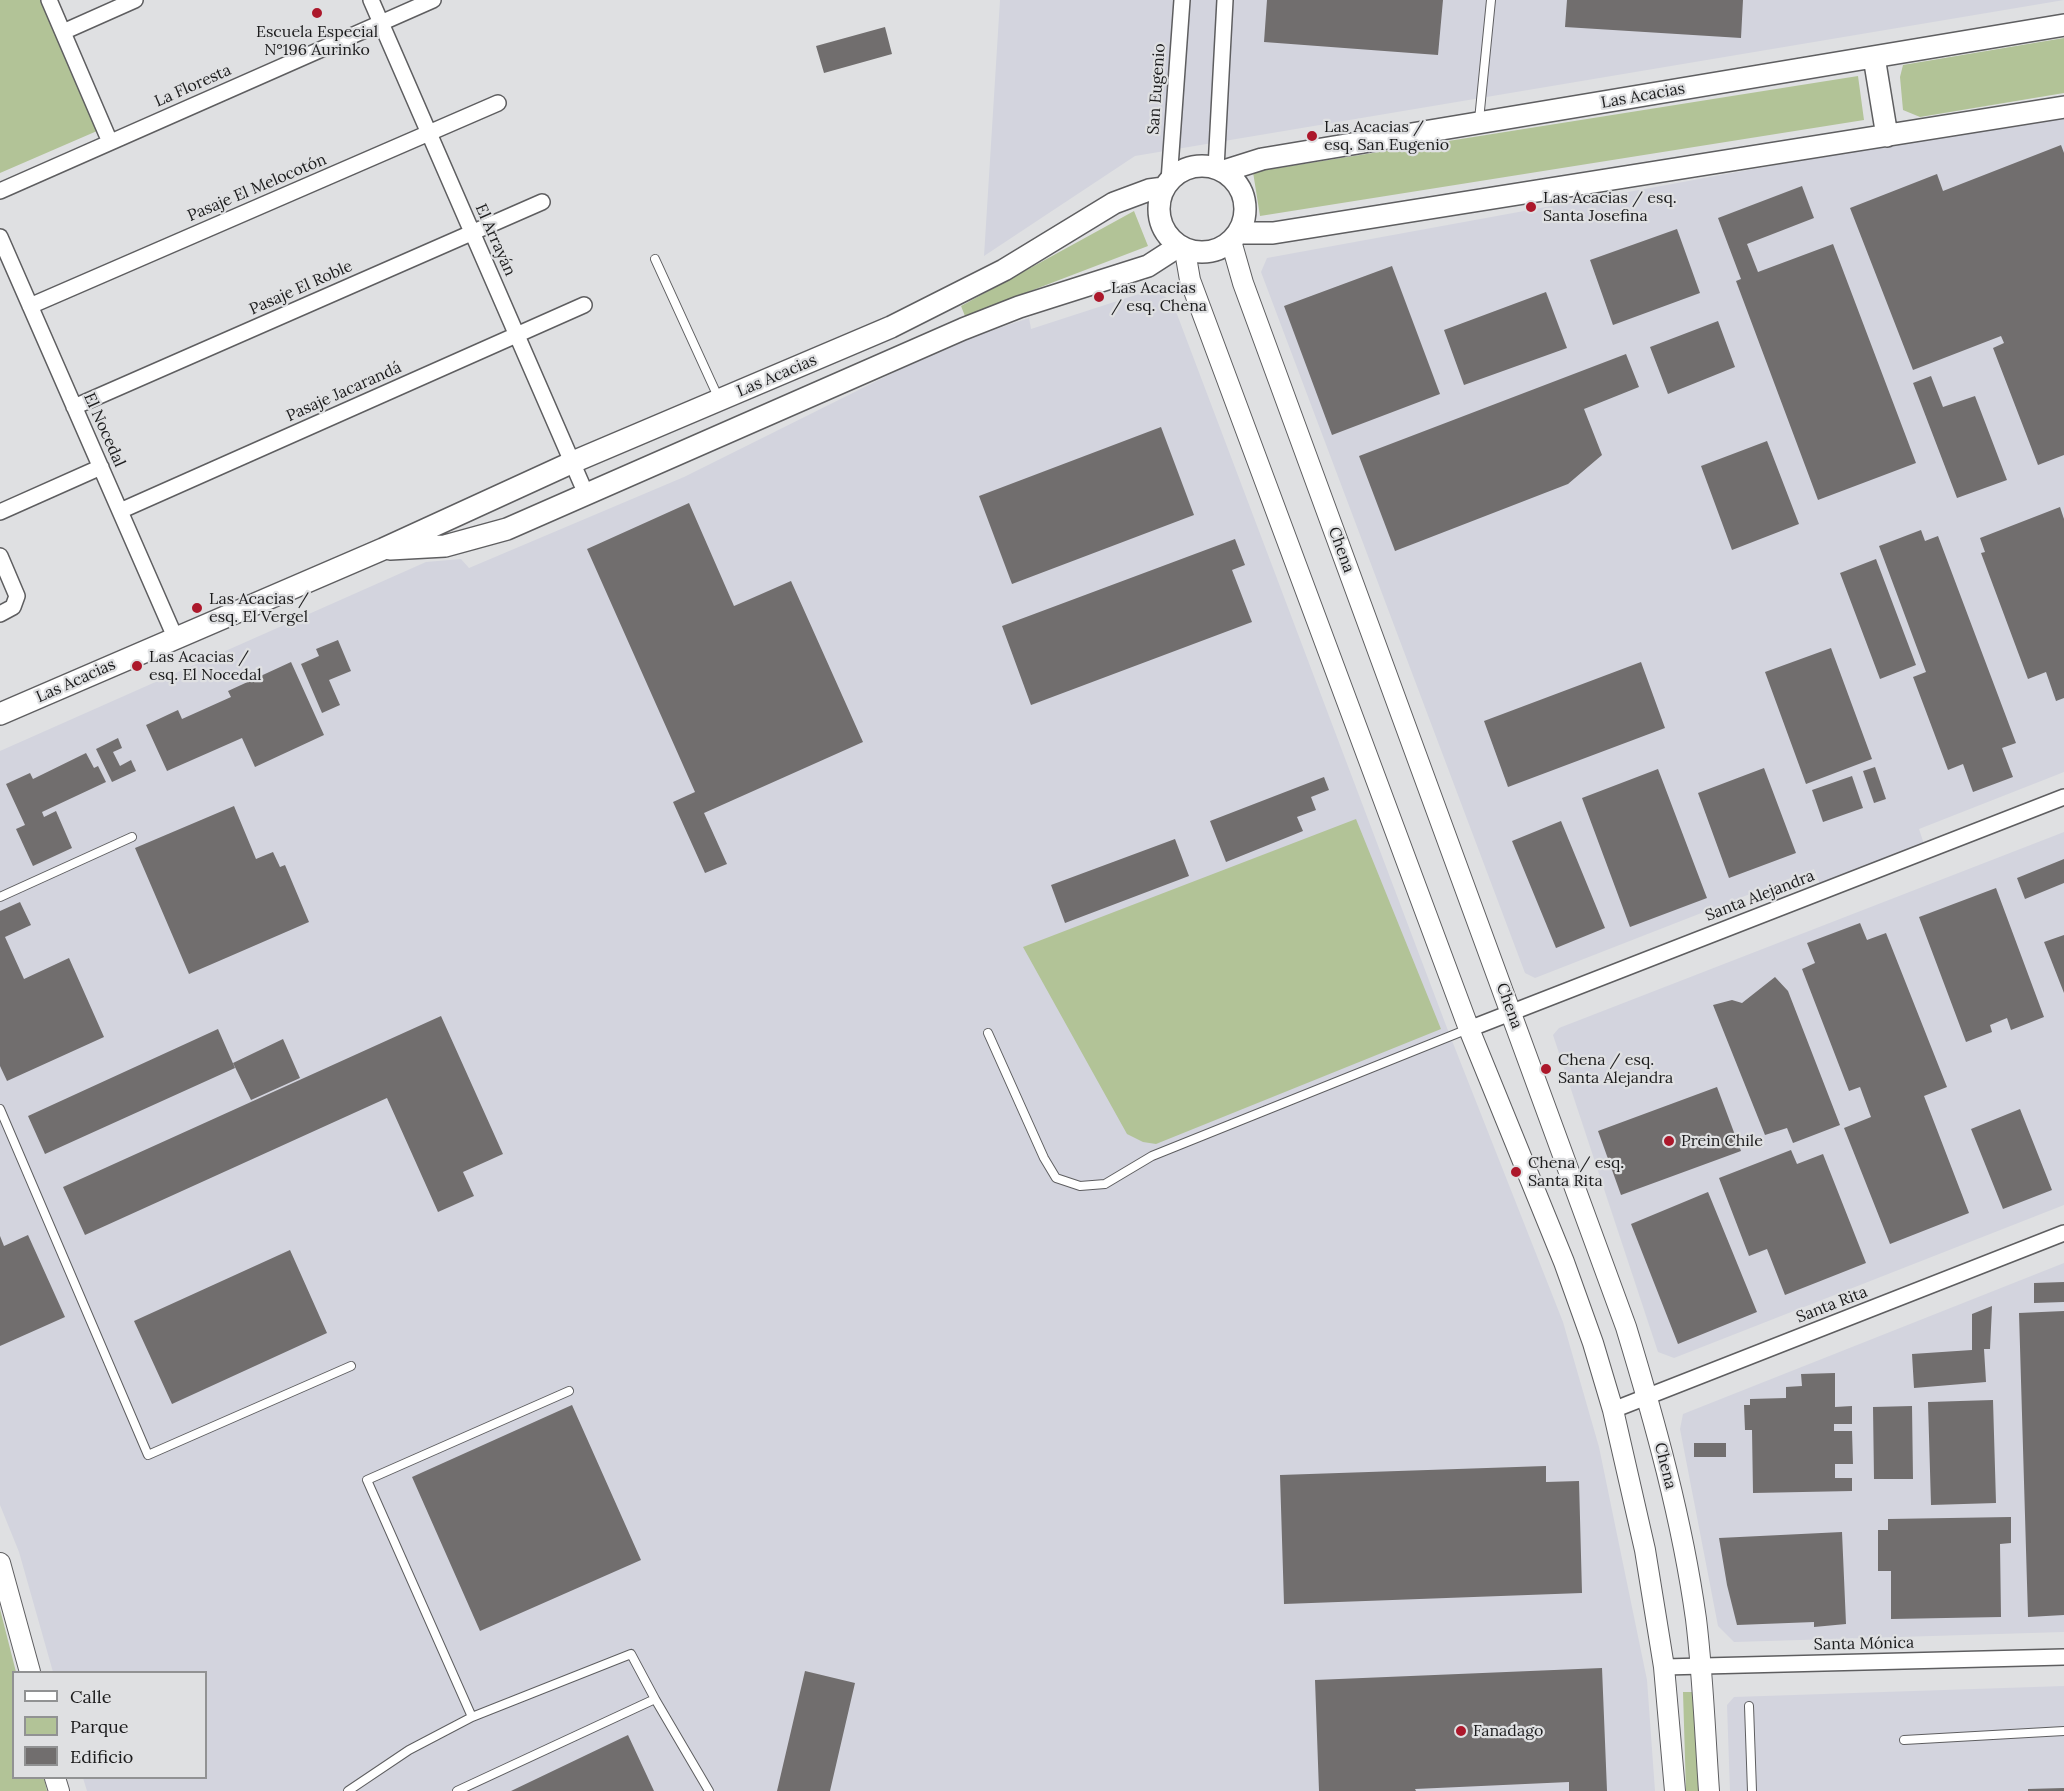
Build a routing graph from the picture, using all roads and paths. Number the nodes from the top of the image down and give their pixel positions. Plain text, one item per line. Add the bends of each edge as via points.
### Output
1 (49, 0) edge
2 (135, 0) edge
3 (371, 0) edge
4 (433, 0) edge
5 (1182, 0) edge
6 (1225, 0) edge
7 (1491, 0) edge
8 (381, 23) junction
9 (2064, 25) edge
10 (63, 32) junction
11 (1874, 57) junction
12 (498, 103) dead end
13 (2064, 106) edge
14 (1479, 124) junction
15 (429, 133) junction
16 (1887, 136) junction
17 (110, 142) junction
18 (1220, 169) junction
19 (1166, 184) junction
20 (0, 191) edge
21 (542, 202) dead end
22 (472, 233) junction
23 (0, 237) edge
24 (1235, 237) junction
25 (1183, 248) junction
26 (655, 259) dead end
27 (584, 305) dead end
28 (30, 306) junction
29 (517, 335) junction
30 (720, 401) junction
31 (74, 407) junction
32 (573, 462) junction
33 (101, 467) junction
34 (586, 494) junction
35 (120, 511) junction
36 (0, 512) edge
37 (383, 549) junction
38 (0, 556) edge
39 (0, 614) edge
40 (175, 637) junction
41 (0, 714) edge
42 (2064, 797) edge
43 (132, 837) dead end
44 (0, 897) edge
45 (1511, 1012) junction
46 (1470, 1029) junction
47 (988, 1033) dead end
48 (0, 1109) edge
49 (2064, 1233) edge
50 (351, 1366) dead end
51 (568, 1391) dead end
52 (1647, 1397) junction
53 (1613, 1410) junction
54 (0, 1563) edge
55 (2064, 1657) edge
56 (1701, 1666) junction
57 (1664, 1667) junction
58 (30, 1671) edge
59 (655, 1699) junction
60 (1749, 1706) dead end
61 (472, 1717) junction
62 (2064, 1731) edge
63 (1904, 1740) dead end
64 (348, 1791) edge
65 (457, 1791) edge
66 (709, 1791) edge
67 (1674, 1791) edge
68 (1708, 1791) edge
69 (1752, 1791) edge

1 - 10 street
2 - 10 street
3 - 8 street, El Arrayán
4 - 8 street, La Floresta
5 - 19 street, San Eugenio
6 - 18 street
7 - 14 lane
8 - 15 street, El Arrayán
8 - 17 street, La Floresta
9 - 11 main road, Las Acacias
10 - 17 street
11 - 14 main road, Las Acacias
11 - 16 main road
12 - 15 street, Pasaje El Melocotón
13 - 16 main road
14 - 18 main road, Las Acacias
15 - 22 street, El Arrayán
15 - 28 street, Pasaje El Melocotón
16 - 24 main road
17 - 20 street, La Floresta
18 - 19 main road via 1190,167
18 - 24 main road via 1232,177 1243,194 1245,214
19 - 25 main road via 1159,204 1160,220 1167,235
19 - 30 main road, Las Acacias via 1114,203 962,293
21 - 22 street, Pasaje El Roble
22 - 29 street, El Arrayán
22 - 31 street, Pasaje El Roble
23 - 28 street, El Nocedal
24 - 25 main road via 1215,250
24 - 45 street, Chena via 1243,283
25 - 34 main road, Las Acacias via 1148,267 972,325
25 - 46 street via 1190,280
26 - 30 lane
27 - 29 street, Pasaje Jacarandá
28 - 31 street, El Nocedal
29 - 32 street, El Arrayán
29 - 35 street, Pasaje Jacarandá
30 - 32 main road, Las Acacias
31 - 33 street, El Nocedal
32 - 34 street, El Arrayán
32 - 37 main road, Las Acacias
33 - 35 street, El Nocedal
33 - 36 street
34 - 37 main road, Las Acacias via 486,537 445,546
35 - 40 street, El Nocedal
37 - 40 main road, Las Acacias
38 - 39 street via 17,596 13,607
40 - 41 main road, Las Acacias
42 - 45 street, Santa Alejandra
43 - 44 lane
45 - 46 street, Santa Alejandra
45 - 52 street, Chena via 1626,1327
46 - 47 lane via 1152,1156 1105,1184 1086,1186 1056,1178
46 - 53 street via 1579,1302
48 - 50 lane via 148,1455
49 - 52 street, Santa Rita
51 - 61 lane via 367,1480
52 - 53 street, Santa Rita
52 - 56 street, Chena via 1687,1562
53 - 57 street via 1645,1550
54 - 58 street
55 - 56 street, Santa Mónica
56 - 57 street, Santa Mónica
56 - 68 street, Chena
57 - 67 street
59 - 61 lane via 631,1654
59 - 65 lane
59 - 66 lane
60 - 69 lane
61 - 64 lane via 409,1750
62 - 63 lane

